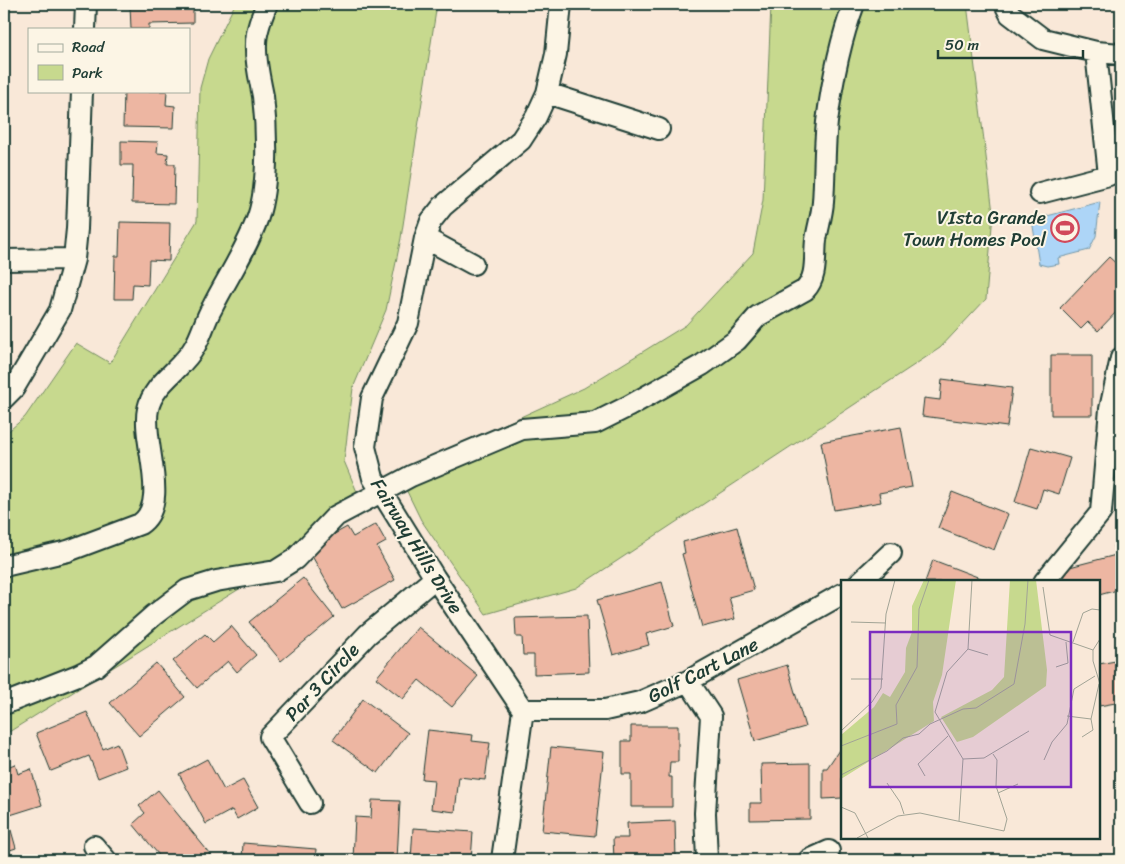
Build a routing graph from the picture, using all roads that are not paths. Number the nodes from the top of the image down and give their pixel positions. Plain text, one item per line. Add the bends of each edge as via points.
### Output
1 (86, 4) edge
2 (267, 4) edge
3 (561, 4) edge
4 (854, 4) edge
5 (1005, 4) edge
6 (85, 28) edge
7 (1096, 52) junction
8 (1121, 54) edge
9 (82, 92) edge
10 (547, 93) junction
11 (659, 128) dead end
12 (1040, 193) dead end
13 (425, 238) junction
14 (74, 259) junction
15 (4, 260) edge
16 (473, 264) dead end
17 (1121, 358) edge
18 (4, 398) edge
19 (1113, 471) edge
20 (381, 491) junction
21 (891, 553) dead end
22 (4, 566) edge
23 (435, 578) junction
24 (862, 580) edge
25 (1046, 580) edge
26 (841, 595) edge
27 (688, 681) junction
28 (4, 704) edge
29 (523, 710) junction
30 (310, 803) dead end
31 (829, 851) dead end
32 (502, 860) edge
33 (707, 860) edge
34 (809, 860) edge

1 - 6 street
2 - 22 street via 256,44 266,122 263,196 248,240 211,309 195,347 150,402 147,423 154,494 150,513 140,524 77,547
3 - 10 street, Fairway Hills Drive via 556,54
4 - 20 street via 835,75 827,122 823,203 810,285 758,316 737,340 702,365 595,423 522,429
5 - 7 street via 1010,14 1043,39
7 - 8 street
7 - 12 street via 1110,175
9 - 14 street
10 - 11 street
10 - 13 street, Fairway Hills Drive via 522,140 443,206 431,221
13 - 16 street
13 - 20 street, Fairway Hills Drive via 408,323 372,398 365,447 373,478
14 - 15 street
14 - 18 street via 60,310 14,388
17 - 19 street via 1110,409
19 - 25 street via 1101,512
20 - 23 street, Fairway Hills Drive
20 - 28 street via 336,516 295,559 276,571 216,580 187,590 96,666
21 - 24 street
23 - 29 street, Fairway Hills Drive
23 - 30 street, Par 3 Circle via 368,634 270,737
26 - 27 street, Golf Cart Lane
27 - 29 street, Golf Cart Lane via 640,702 605,710
27 - 33 street via 711,716 705,814
29 - 32 street
31 - 34 street

